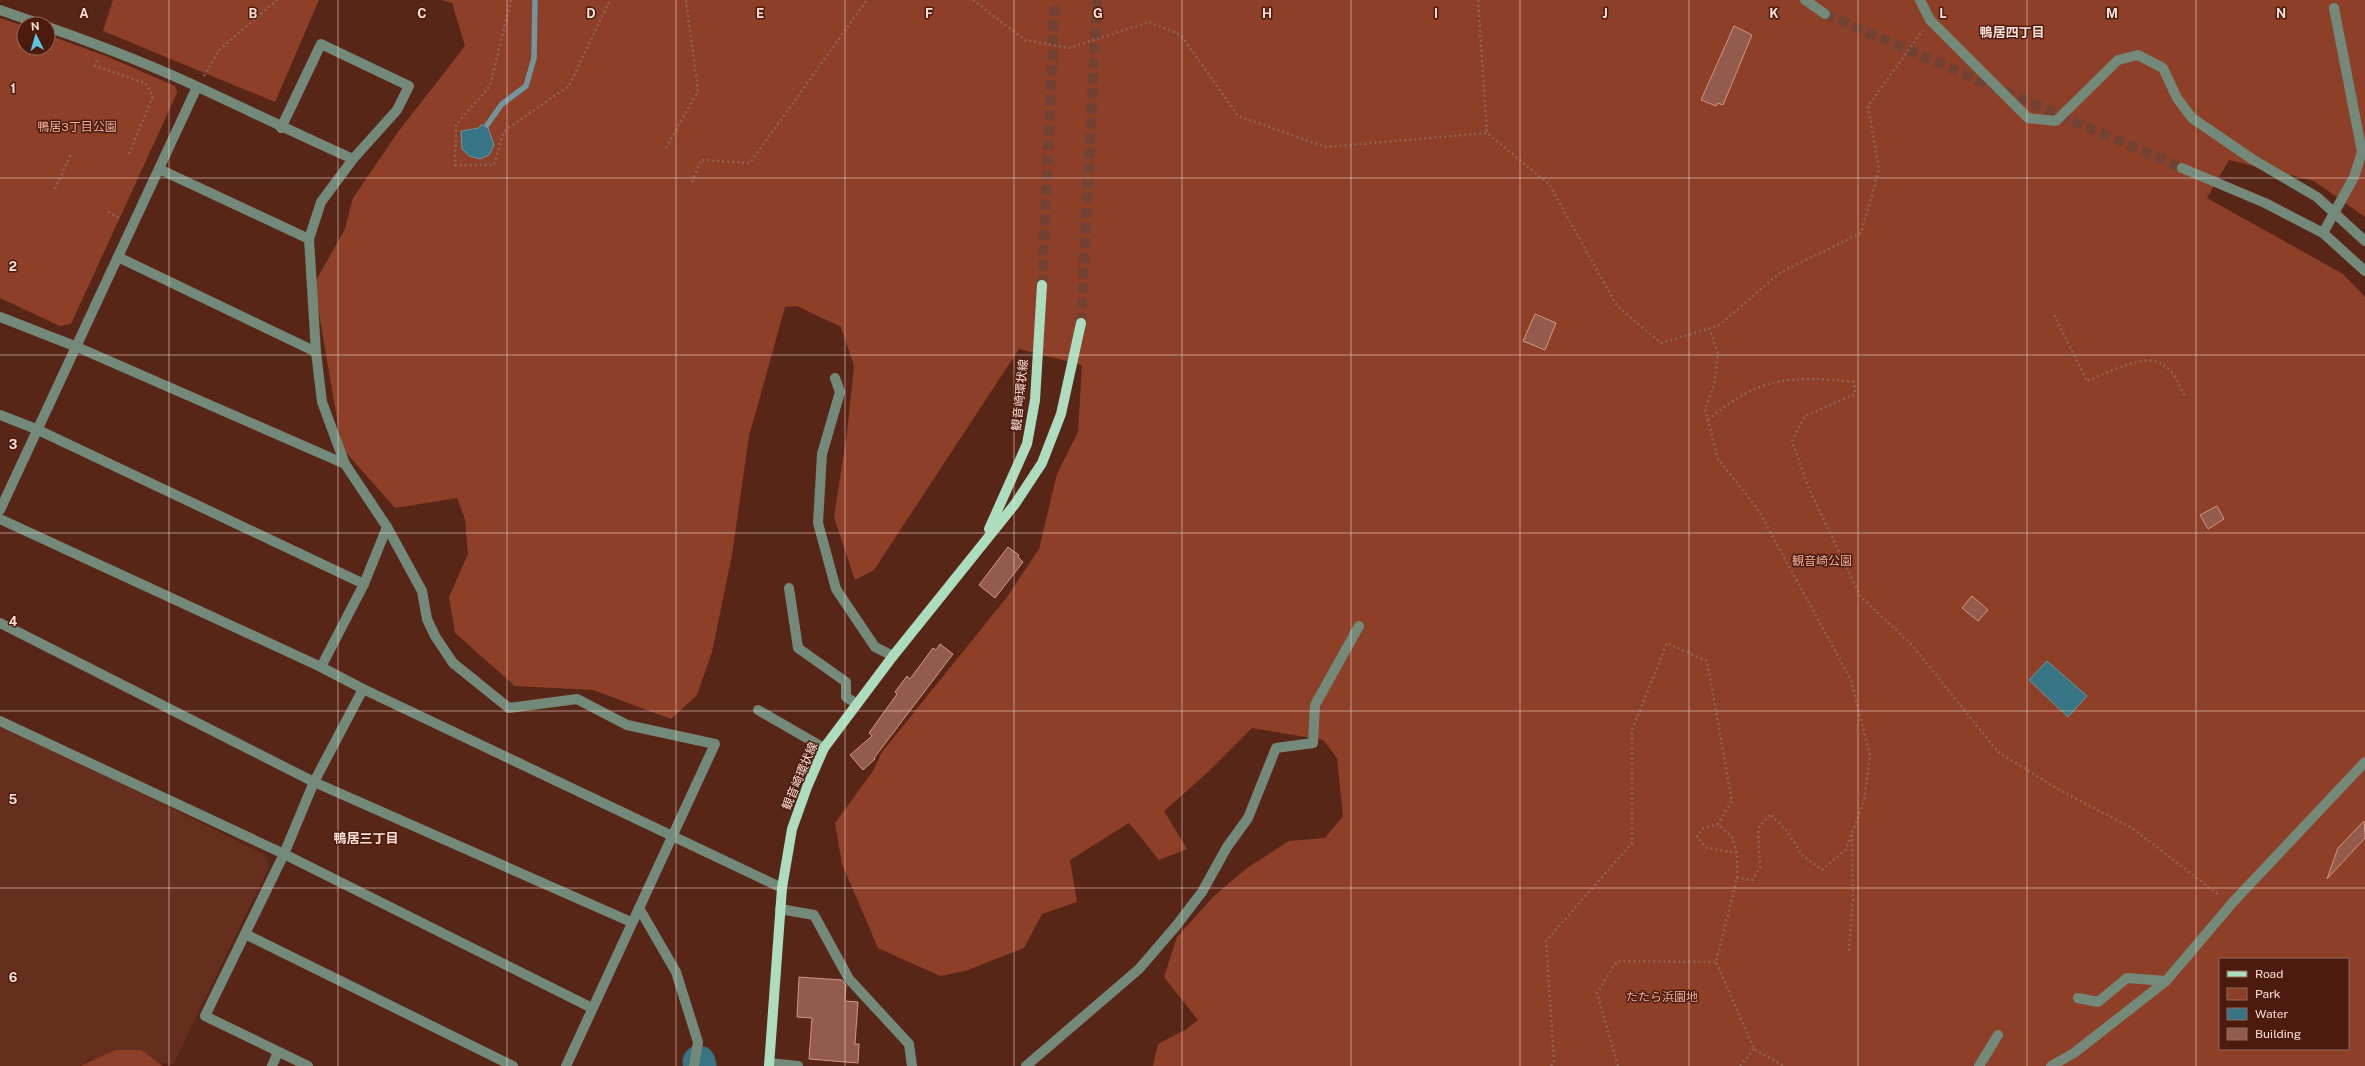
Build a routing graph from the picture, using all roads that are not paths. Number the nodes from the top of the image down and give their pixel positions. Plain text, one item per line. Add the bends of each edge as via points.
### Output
1 (1805, 0) edge
2 (1920, 0) edge
3 (2334, 8) dead end
4 (0, 10) edge
5 (1825, 14) tunnel mouth
6 (17, 16) edge
7 (56, 30) edge
8 (197, 86) junction
9 (282, 128) junction
10 (353, 159) junction
11 (2182, 168) tunnel mouth
12 (159, 169) junction
13 (2335, 212) junction
14 (2323, 233) junction
15 (309, 239) junction
16 (2365, 241) edge
17 (118, 257) junction
18 (2365, 271) edge
19 (1042, 285) tunnel mouth
20 (0, 316) edge
21 (1081, 323) tunnel mouth
22 (77, 347) junction
23 (316, 352) junction
24 (835, 378) dead end
25 (0, 415) edge
26 (36, 430) junction
27 (345, 464) junction
28 (0, 510) edge
29 (0, 519) edge
30 (387, 528) junction
31 (980, 547) junction
32 (364, 584) junction
33 (789, 588) dead end
34 (0, 623) edge
35 (1359, 626) dead end
36 (893, 656) junction
37 (321, 667) junction
38 (362, 689) junction
39 (857, 704) junction
40 (758, 710) dead end
41 (0, 721) edge
42 (824, 748) junction
43 (2365, 762) edge
44 (314, 782) junction
45 (672, 837) junction
46 (284, 854) junction
47 (782, 888) junction
48 (639, 908) junction
49 (780, 909) junction
50 (632, 922) junction
51 (245, 934) junction
52 (2166, 981) junction
53 (2078, 998) dead end
54 (592, 1008) junction
55 (1998, 1035) dead end
56 (278, 1052) junction
57 (769, 1064) edge
58 (272, 1066) edge
59 (308, 1066) edge
60 (514, 1066) edge
61 (566, 1066) edge
62 (694, 1066) edge
63 (798, 1066) edge
64 (912, 1066) edge
65 (1026, 1066) edge
66 (1978, 1066) edge
67 (2051, 1066) edge

1 - 5 street
2 - 13 street via 1930,20 2028,118 2056,121 2118,60 2138,54 2163,68 2177,98 2192,118 2252,159 2317,197
3 - 13 street via 2362,152 2354,177
4 - 6 street
7 - 8 street
8 - 9 street
8 - 12 street
9 - 10 street
9 - 10 street via 320,44 409,86 397,110
10 - 15 street via 321,202
11 - 14 street via 2265,203
12 - 15 street
12 - 17 street
13 - 14 street
13 - 16 street
14 - 18 street
15 - 23 street
17 - 22 street
17 - 23 street
19 - 31 main road, 観音崎環状線 via 1035,400 1027,444 1006,496
20 - 22 street
21 - 31 main road, 観音崎環状線 via 1061,414 1042,463 1015,504
22 - 26 street
22 - 27 street
23 - 27 street via 322,402
24 - 36 street via 840,392 822,454 818,523 836,589 875,647
25 - 26 street
26 - 28 street
26 - 32 street
27 - 30 street
29 - 37 street
30 - 32 street
30 - 45 street via 422,591 427,619 435,636 453,663 509,708 577,698 627,725 715,744
31 - 36 main road, 観音崎環状線
32 - 37 street
33 - 39 street via 798,648 846,682 846,697
34 - 44 street
35 - 65 street via 1315,705 1314,743 1276,748 1248,818 1227,847 1197,898 1139,969
36 - 39 main road, 観音崎環状線
37 - 38 street
38 - 44 street
38 - 45 street
39 - 42 main road, 観音崎環状線
40 - 42 street
41 - 46 street
42 - 47 main road, 観音崎環状線 via 792,829
43 - 52 street via 2231,905
44 - 46 street
44 - 50 street
45 - 47 street
45 - 48 street
46 - 51 street
46 - 54 street
47 - 49 main road, 観音崎環状線
48 - 50 street
48 - 62 street via 676,972 698,1042
49 - 57 main road, 観音崎環状線
49 - 64 street via 814,914 849,979 909,1044
50 - 54 street
51 - 56 street via 205,1016
51 - 60 street
52 - 53 street via 2127,978 2098,1002
52 - 67 street via 2074,1052
54 - 61 street
55 - 66 street
56 - 58 street
56 - 59 street
57 - 63 street

